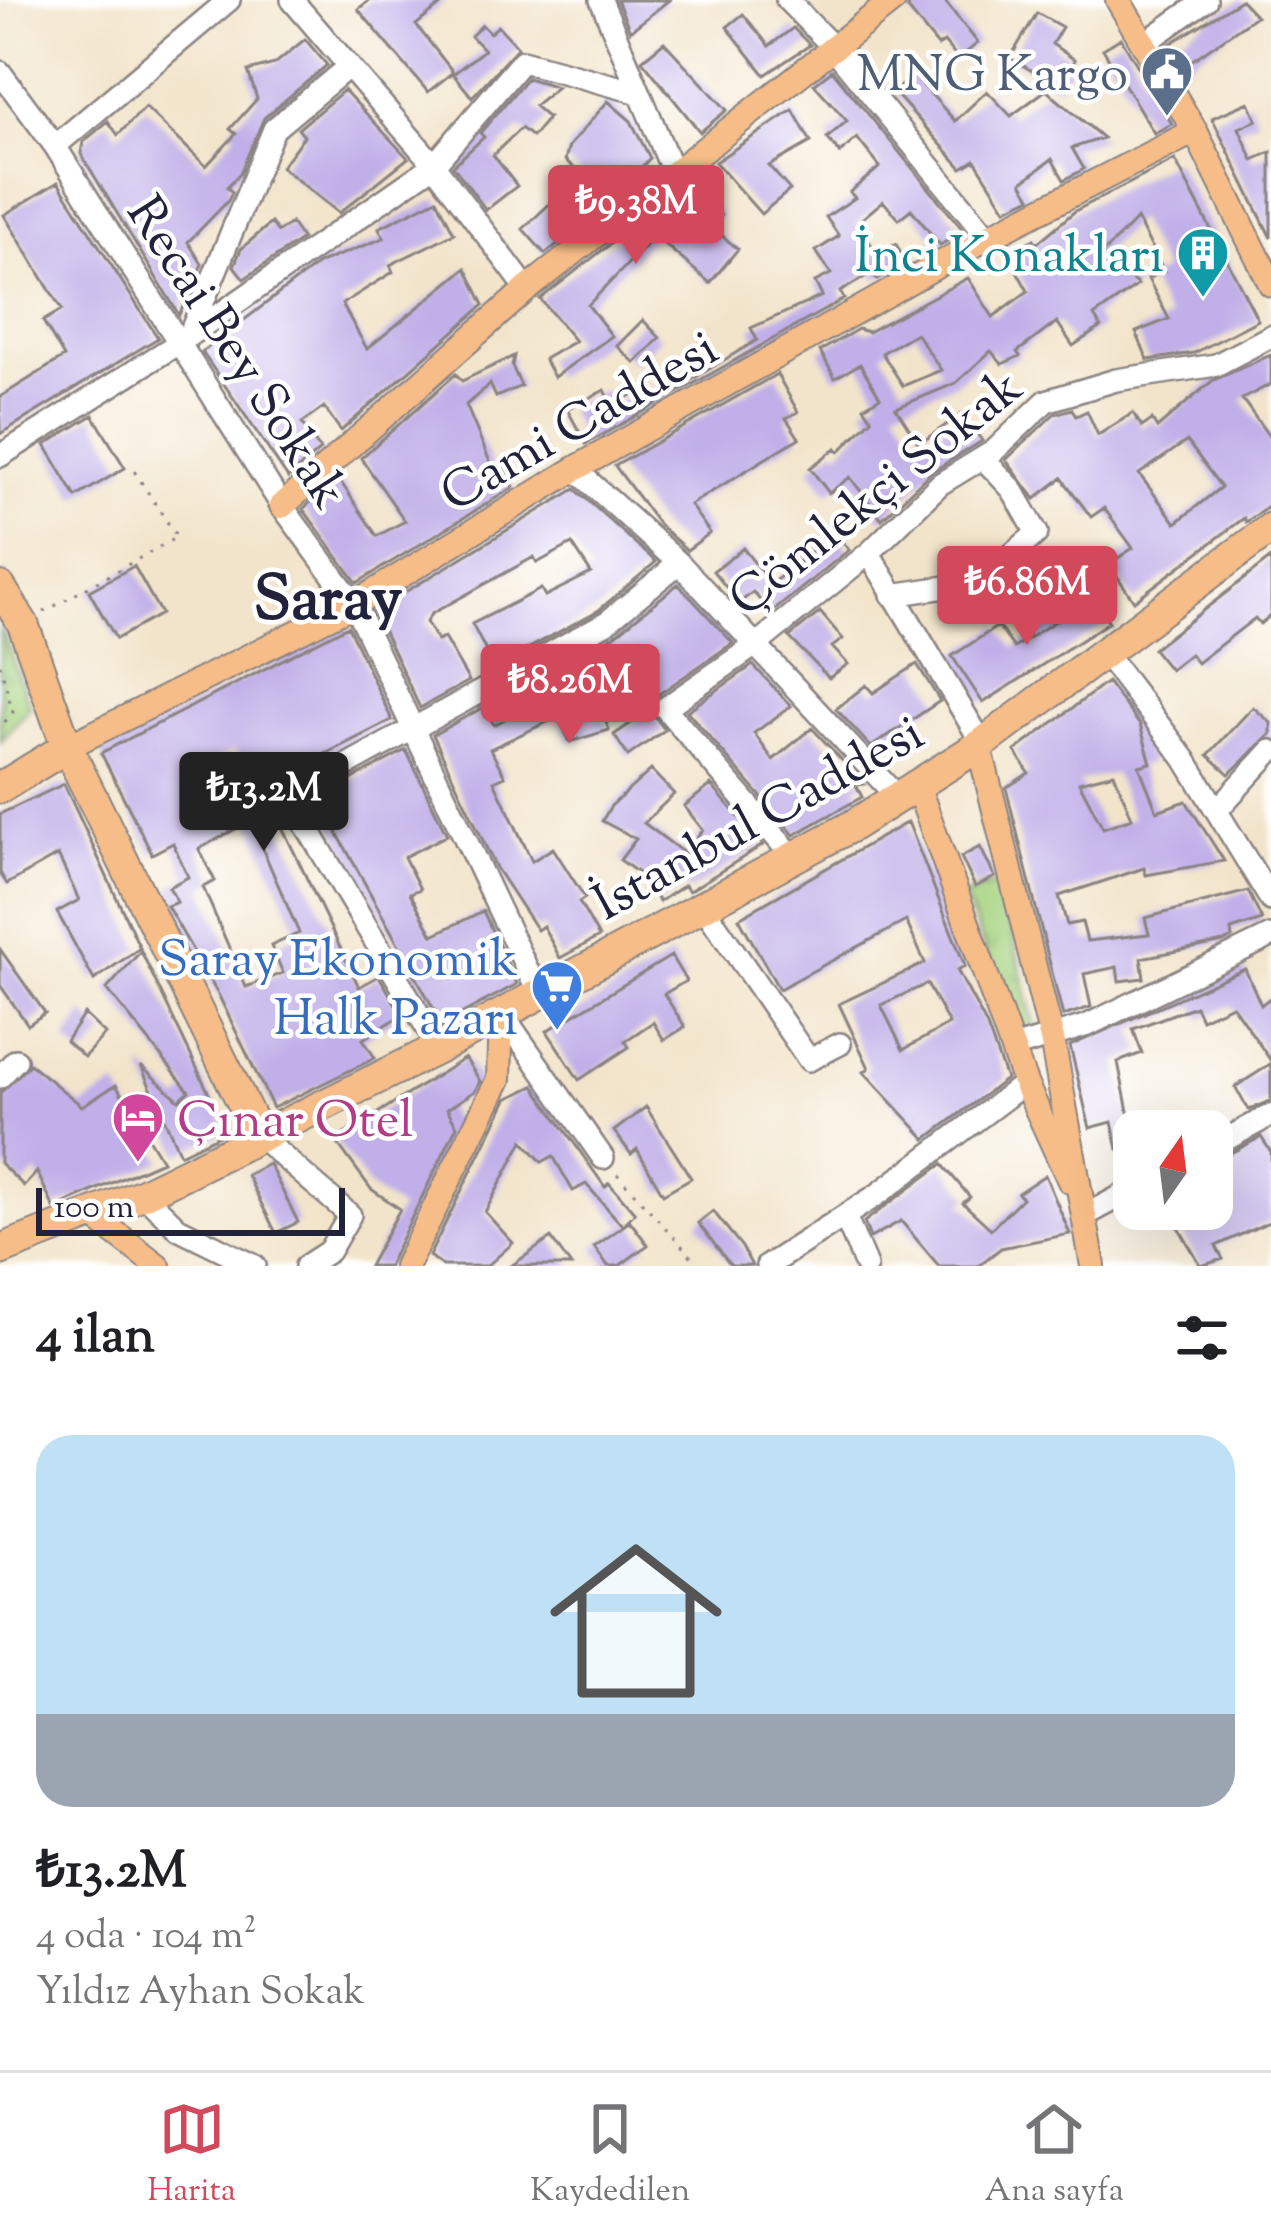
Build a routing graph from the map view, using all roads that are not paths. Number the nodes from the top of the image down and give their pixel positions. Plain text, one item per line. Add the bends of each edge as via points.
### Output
1 (229, 0) edge
2 (292, 0) edge
3 (601, 0) edge
4 (787, 0) edge
5 (894, 0) edge
6 (1118, 0) edge
7 (1206, 0) edge
8 (1145, 43) junction
9 (831, 45) junction
10 (349, 67) junction
11 (0, 72) edge
12 (640, 93) junction
13 (1195, 131) junction
14 (55, 146) junction
15 (434, 166) junction
16 (673, 172) junction
17 (988, 237) junction
18 (1270, 274) edge
19 (527, 289) junction
20 (1271, 336) edge
21 (183, 340) junction
22 (0, 455) edge
23 (983, 458) junction
24 (575, 469) junction
25 (282, 506) junction
26 (1271, 528) edge
27 (869, 553) junction
28 (680, 563) junction
29 (0, 587) edge
30 (892, 595) junction
31 (354, 604) junction
32 (12, 630) edge
33 (757, 644) junction
34 (1103, 651) junction
35 (415, 725) junction
36 (980, 744) junction
37 (67, 747) junction
38 (1271, 751) edge
39 (0, 788) edge
40 (908, 791) junction
41 (1218, 809) junction
42 (794, 858) junction
43 (1271, 901) edge
44 (703, 906) junction
45 (1271, 936) edge
46 (538, 992) junction
47 (501, 1012) junction
48 (1052, 1039) junction
49 (840, 1044) dead end
50 (439, 1048) junction
51 (1013, 1048) junction
52 (1025, 1083) junction
53 (1271, 1115) edge
54 (259, 1136) junction
55 (1233, 1136) edge
56 (603, 1159) road end
57 (143, 1194) junction
58 (1113, 1200) edge
59 (92, 1215) junction
60 (1086, 1215) junction
61 (845, 1216) junction
62 (0, 1250) edge
63 (158, 1266) edge
64 (255, 1266) edge
65 (306, 1266) edge
66 (406, 1266) edge
67 (767, 1266) edge
68 (866, 1266) edge
69 (1093, 1266) edge

1 - 14 street
2 - 10 street
3 - 12 street
4 - 9 street
5 - 9 main road
6 - 8 main road
7 - 8 street
8 - 13 main road
9 - 16 main road
9 - 17 street
10 - 15 street
10 - 21 street via 274,130
11 - 14 street, Recai Bey Sokak
12 - 15 street via 522,62
12 - 16 street
13 - 17 main road, Cami Caddesi
13 - 18 main road
14 - 21 street, Recai Bey Sokak
15 - 19 street
15 - 21 street
16 - 19 main road
17 - 24 main road, Cami Caddesi
19 - 25 main road
20 - 23 street, Çömlekçi Sokak via 1216,365 1116,380 1046,401
21 - 22 street
21 - 25 street, Recai Bey Sokak
23 - 27 street, Çömlekçi Sokak via 940,484
23 - 30 street via 1036,532 980,582
24 - 28 street
24 - 31 main road, Cami Caddesi
25 - 31 street, Recai Bey Sokak
26 - 34 highway, İstanbul Caddesi
27 - 30 street
27 - 33 street, Çömlekçi Sokak
28 - 33 street
28 - 35 street via 607,622
29 - 32 highway
30 - 36 street
31 - 35 street, Recai Bey Sokak
31 - 37 main road, Cami Caddesi
32 - 37 highway
33 - 40 street
33 - 42 street, Çömlekçi Sokak via 664,708
34 - 36 highway, İstanbul Caddesi
34 - 41 street
35 - 46 street, Recai Bey Sokak
35 - 50 street via 289,797
36 - 40 highway, İstanbul Caddesi
36 - 48 main road
37 - 39 highway
37 - 54 highway
38 - 41 street
40 - 42 highway, İstanbul Caddesi
40 - 51 main road
41 - 43 street
42 - 44 highway, İstanbul Caddesi
44 - 46 highway, İstanbul Caddesi
44 - 49 street via 809,1060
45 - 48 street
46 - 47 highway, İstanbul Caddesi
47 - 50 highway, İstanbul Caddesi
47 - 56 street
47 - 66 main road via 499,1078
48 - 51 street
48 - 60 main road
50 - 54 highway, İstanbul Caddesi
51 - 52 main road
52 - 60 main road
52 - 61 street
53 - 55 street
54 - 57 highway, İstanbul Caddesi
54 - 65 street via 350,1216 329,1251
57 - 59 highway, İstanbul Caddesi
57 - 64 street via 178,1228
58 - 60 street
59 - 62 highway, İstanbul Caddesi
59 - 63 main road
60 - 69 main road
61 - 67 street
61 - 68 street

